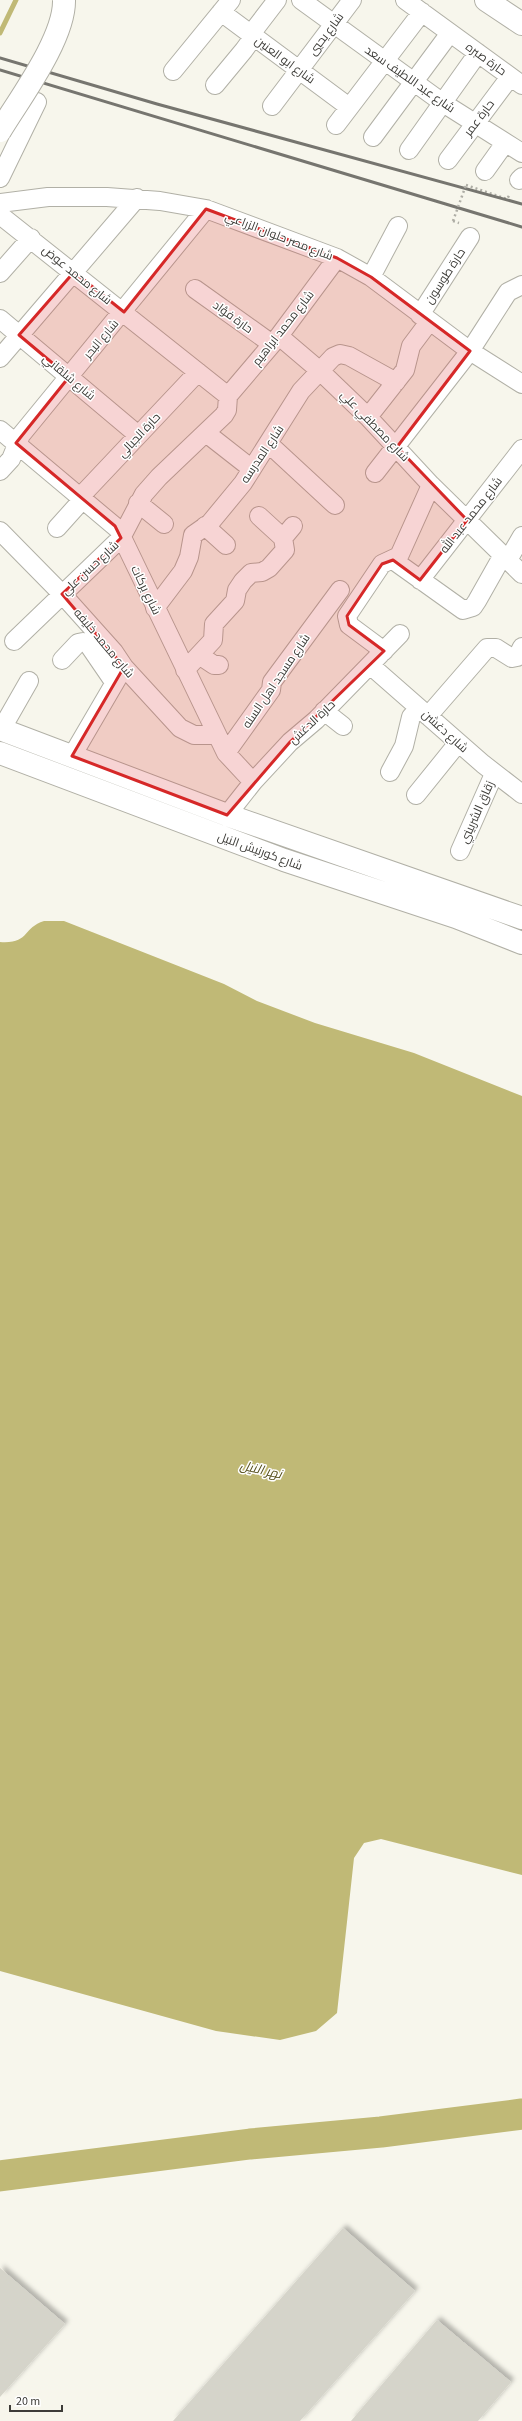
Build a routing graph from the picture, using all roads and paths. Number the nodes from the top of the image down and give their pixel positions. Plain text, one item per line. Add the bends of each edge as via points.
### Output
1 (64, 0) edge
2 (277, 0) edge
3 (302, 0) edge
4 (352, 0) edge
5 (405, 0) edge
6 (492, 4) edge
7 (226, 6) edge
8 (422, 12) junction
9 (334, 24) junction
10 (522, 24) edge
11 (450, 33) junction
12 (251, 34) junction
13 (478, 53) junction
14 (383, 60) junction
15 (299, 70) junction
16 (173, 72) dead end
17 (516, 81) edge
18 (414, 82) junction
19 (215, 85) dead end
20 (37, 102) dead end
21 (442, 103) junction
22 (272, 106) dead end
23 (349, 107) junction
24 (475, 124) junction
25 (336, 125) dead end
26 (0, 131) edge
27 (373, 138) dead end
28 (505, 143) junction
29 (409, 150) dead end
30 (522, 153) edge
31 (448, 160) dead end
32 (485, 171) dead end
33 (0, 178) edge
34 (136, 198) junction
35 (507, 199) dead end
36 (0, 203) edge
37 (206, 209) junction
38 (0, 215) edge
39 (453, 221) dead end
40 (398, 226) dead end
41 (31, 238) junction
42 (470, 238) dead end
43 (337, 258) junction
44 (74, 272) junction
45 (0, 273) edge
46 (371, 277) junction
47 (522, 284) edge
48 (195, 289) dead end
49 (124, 312) junction
50 (425, 318) junction
51 (0, 319) edge
52 (19, 335) junction
53 (275, 340) junction
54 (470, 351) junction
55 (0, 358) edge
56 (319, 370) junction
57 (198, 372) junction
58 (69, 377) junction
59 (396, 382) junction
60 (522, 384) edge
61 (228, 396) junction
62 (368, 417) junction
63 (0, 430) edge
64 (206, 433) junction
65 (138, 435) junction
66 (16, 443) junction
67 (269, 444) junction
68 (397, 447) junction
69 (522, 449) edge
70 (252, 469) junction
71 (0, 471) edge
72 (375, 473) dead end
73 (431, 485) junction
74 (82, 498) junction
75 (138, 503) junction
76 (335, 505) dead end
77 (259, 516) dead end
78 (467, 520) junction
79 (164, 524) dead end
80 (205, 526) junction
81 (57, 528) dead end
82 (522, 536) edge
83 (121, 538) junction
84 (3, 541) edge
85 (226, 545) dead end
86 (506, 558) junction
87 (393, 560) junction
88 (522, 574) edge
89 (420, 580) junction
90 (340, 590) dead end
91 (62, 594) junction
92 (155, 608) junction
93 (400, 634) dead end
94 (14, 641) dead end
95 (522, 647) edge
96 (384, 651) junction
97 (199, 655) junction
98 (62, 660) dead end
99 (220, 665) dead end
100 (370, 665) junction
101 (124, 666) junction
102 (185, 670) junction
103 (29, 681) dead end
104 (114, 682) junction
105 (324, 711) junction
106 (424, 712) junction
107 (343, 726) dead end
108 (1, 730) edge
109 (217, 735) junction
110 (458, 743) junction
111 (0, 753) edge
112 (226, 753) junction
113 (72, 756) junction
114 (390, 772) dead end
115 (494, 774) junction
116 (253, 782) junction
117 (416, 794) dead end
118 (522, 794) edge
119 (227, 815) junction
120 (460, 851) dead end
121 (522, 918) edge
122 (522, 943) edge

1 - 26 main road, bridge via 62,17 49,48
2 - 12 street
3 - 9 street, شارع عبد اللطيف سعد
4 - 9 street, شارع يحيي
5 - 8 street
6 - 10 main road
7 - 12 street, شارع ابو العنين
7 - 16 street
8 - 11 street
8 - 14 street
9 - 14 street, شارع عبد اللطيف سعد
9 - 15 street, شارع يحيي
11 - 13 street, حارة صبره
11 - 18 street
12 - 15 street, شارع ابو العنين
12 - 19 street via 249,43
13 - 17 street, حارة صبره
13 - 21 street
14 - 18 street, شارع عبد اللطيف سعد
14 - 23 street
15 - 22 street, شارع يحيي
15 - 23 street, شارع ابو العنين
17 - 24 street, حارة عمر
18 - 21 street, شارع عبد اللطيف سعد
18 - 27 street
20 - 33 street
21 - 24 street, شارع عبد اللطيف سعد
21 - 29 street
23 - 25 street
24 - 28 street, شارع عبد اللطيف سعد
24 - 31 street, حارة عمر
28 - 30 street, شارع عبد اللطيف سعد
28 - 32 street
34 - 36 street, شارع مصر حلوان الزراعي via 48,197
34 - 37 street, شارع مصر حلوان الزراعي
34 - 44 street
35 - 39 path, bridge via 466,185
37 - 43 street, شارع مصر حلوان الزراعي
37 - 49 street, شارع البحر
38 - 41 street, شارع محمد عوض
40 - 46 street
41 - 44 street, شارع محمد عوض
41 - 45 street
42 - 50 street, حارة طوسون
43 - 46 street, شارع مصر حلوان الزراعي
43 - 53 street, شارع محمد ابراهيم
44 - 49 street, شارع محمد عوض
44 - 52 street
46 - 50 street, شارع مصر حلوان الزراعي
47 - 54 street via 508,292
48 - 53 street, حارة فؤاد
49 - 57 street, شارع محمد عوض
49 - 58 street, شارع البحر
50 - 54 street, شارع مصر حلوان الزراعي
50 - 59 street, حارة طوسون via 411,346 408,366
51 - 52 street, شارع شلقاني
52 - 55 street
52 - 58 street, شارع شلقاني
53 - 56 street, شارع مصطفي علي
53 - 61 street, شارع محمد ابراهيم
54 - 60 street, شارع مصر حلوان الزراعي
54 - 68 street
56 - 59 street, شارع المدرسه via 340,354 349,356
56 - 62 street, شارع مصطفي علي
56 - 67 street, شارع المدرسه via 301,391
57 - 61 street, شارع محمد عوض
57 - 65 street, حارة الجبالي
58 - 65 street, شارع شلقاني
58 - 66 street, شارع البحر
59 - 62 street, حارة طوسون
61 - 64 street, شارع حسن علي via 227,410
62 - 68 street, شارع مصطفي علي
63 - 66 street, شارع بركات
64 - 70 street
64 - 75 street, شارع حسن علي via 159,477
65 - 74 street, حارة الجبالي
66 - 71 street, شارع البحر via 11,459
66 - 74 street, شارع بركات
67 - 70 street, شارع المدرسه
67 - 76 street
68 - 72 street
68 - 73 street, شارع مصطفي علي
69 - 78 street, شارع محمد عبد الله
70 - 80 street, شارع المدرسه
73 - 78 street, شارع مصطفي علي
73 - 87 street via 402,552
74 - 81 street, حارة الجبالي
74 - 83 street, شارع بركات via 115,526
75 - 79 street
75 - 83 street, شارع حسن علي
77 - 97 street via 288,532 285,550 269,568 251,573 243,581 237,590 235,601 214,624 213,640
78 - 86 street, شارع مصطفي علي
78 - 89 street, شارع محمد عبد الله
80 - 85 street
80 - 92 street, شارع المدرسه via 194,535 183,571
82 - 86 street
83 - 91 street, شارع حسن علي
83 - 92 street, شارع بركات
84 - 91 street, شارع محمد خليفه
86 - 88 street, شارع مصطفي علي
86 - 89 street via 477,601 468,609 463,610
87 - 89 street
87 - 96 street via 382,564 347,616 349,625
90 - 112 street, شارع مسجد اهل السنه via 272,682 271,690
91 - 94 street, شارع حسن علي
91 - 101 street, شارع محمد خليفه
92 - 102 street, شارع بركات
93 - 96 street, حارة الدغش
95 - 106 street via 517,657 512,658 496,648 487,648
96 - 100 street, حارة الدغش
97 - 99 street via 214,666
97 - 102 street
98 - 104 street via 78,643 88,644
100 - 105 street, حارة الدغش
100 - 106 street, شارع دغشن
101 - 104 street
101 - 109 street, شارع محمد خليفه via 185,732 194,735
102 - 109 street, شارع بركات
103 - 108 street
104 - 113 street
105 - 107 street
105 - 116 street, حارة الدغش via 290,742
106 - 110 street, شارع دغشن
106 - 114 street via 411,717 404,746
108 - 113 main road, شارع كورنيش النيل
109 - 112 street, شارع بركات
110 - 115 street, شارع دغشن
110 - 117 street
111 - 122 main road, شارع كورنيش النيل via 284,860 456,917
112 - 116 street, شارع بركات
113 - 119 main road, شارع كورنيش النيل
115 - 118 street, شارع دغشن
115 - 120 street, زقاق الشربيني
116 - 119 street, حارة الدغش
119 - 121 main road, شارع كورنيش النيل

